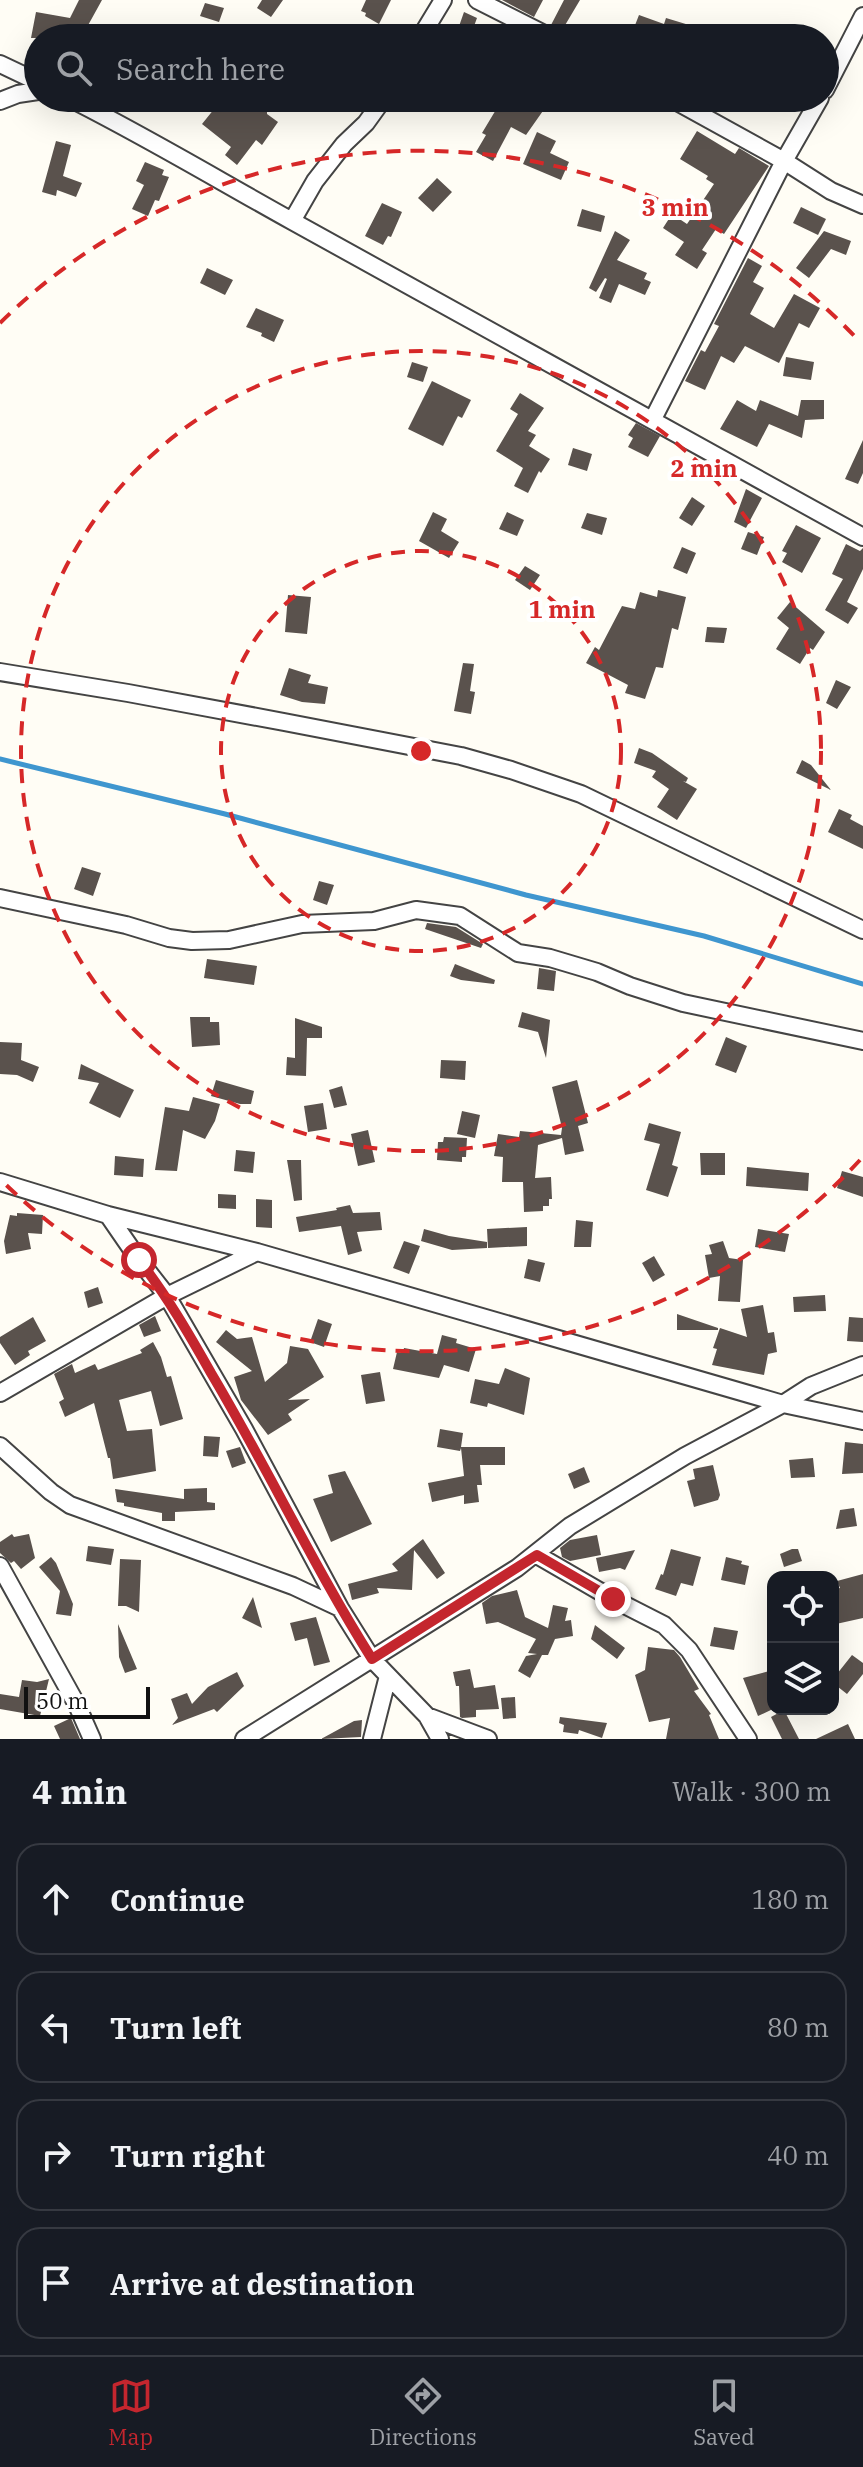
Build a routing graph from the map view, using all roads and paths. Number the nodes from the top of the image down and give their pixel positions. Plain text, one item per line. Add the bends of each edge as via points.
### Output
1 (443, 0) edge
2 (477, 0) edge
3 (863, 16) edge
4 (428, 24) edge
5 (524, 24) edge
6 (839, 63) edge
7 (0, 64) edge
8 (24, 75) edge
9 (24, 93) edge
10 (0, 101) edge
11 (97, 112) edge
12 (374, 112) edge
13 (695, 112) edge
14 (812, 112) edge
15 (784, 161) junction
16 (863, 205) edge
17 (292, 221) junction
18 (653, 419) junction
19 (863, 537) edge
20 (0, 672) edge
21 (0, 898) edge
22 (863, 930) edge
23 (863, 1041) edge
24 (0, 1182) edge
25 (108, 1215) junction
26 (257, 1252) junction
27 (167, 1296) junction
28 (863, 1365) edge
29 (0, 1393) edge
30 (783, 1404) junction
31 (863, 1421) edge
32 (0, 1446) edge
33 (537, 1555) junction
34 (0, 1566) edge
35 (340, 1608) junction
36 (372, 1659) junction
37 (388, 1676) junction
38 (427, 1716) junction
39 (92, 1739) edge
40 (244, 1739) edge
41 (372, 1739) edge
42 (440, 1739) edge
43 (488, 1739) edge
44 (748, 1739) edge

1 - 4 street
2 - 5 street
3 - 6 street
7 - 8 street
9 - 10 street
11 - 17 street
12 - 17 street via 315,181
13 - 15 street
14 - 15 street
15 - 16 street
15 - 18 street
17 - 18 street
18 - 19 street
20 - 22 street via 461,756 511,770 581,794
21 - 23 street via 192,941 229,940 302,924 374,921 416,910 460,916 518,953 597,972 683,1003
24 - 25 street
25 - 26 street
25 - 27 street
26 - 27 street
26 - 30 street
27 - 29 street
27 - 35 street
28 - 30 street
30 - 31 street
30 - 33 street via 570,1526
32 - 35 street via 70,1505
33 - 36 street
33 - 44 street via 664,1625 689,1650
34 - 39 street
35 - 36 street
36 - 37 street
36 - 40 street
37 - 38 street
37 - 41 street
38 - 42 street
38 - 43 street

